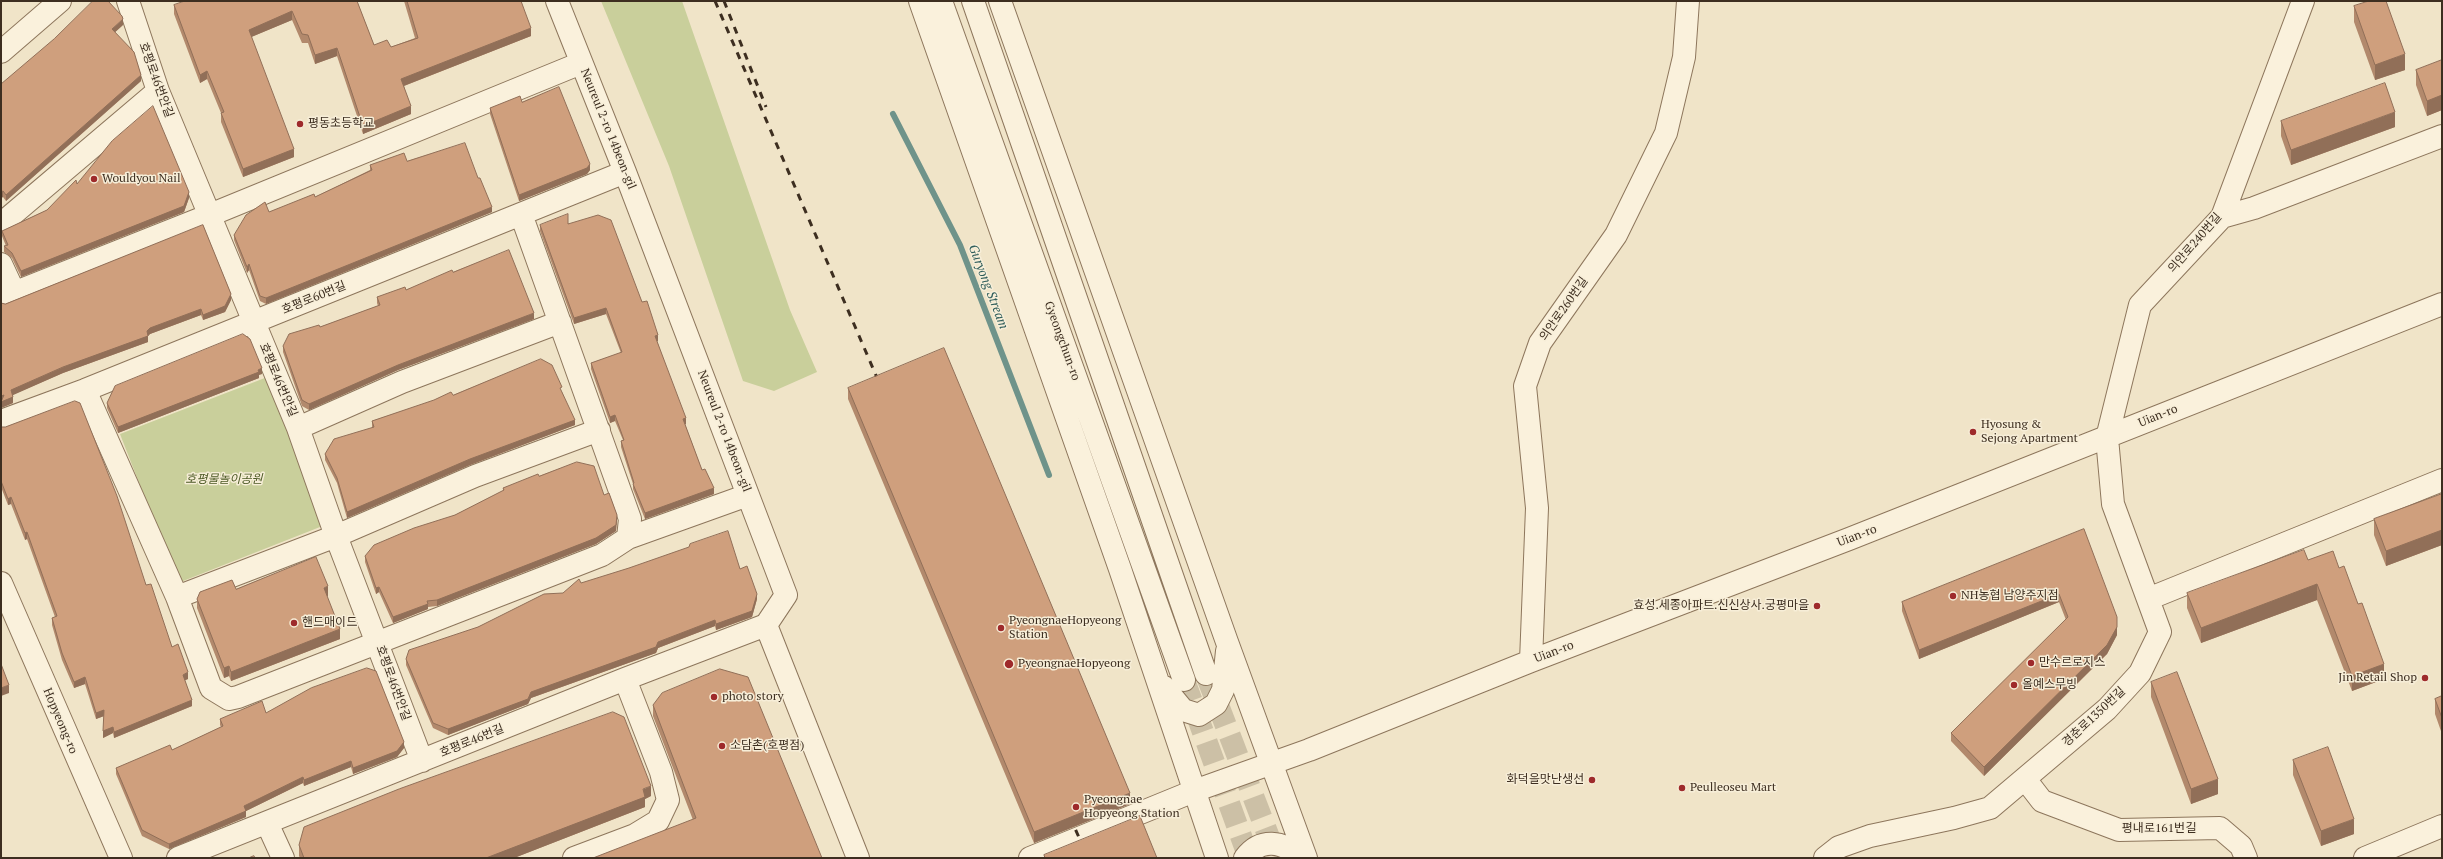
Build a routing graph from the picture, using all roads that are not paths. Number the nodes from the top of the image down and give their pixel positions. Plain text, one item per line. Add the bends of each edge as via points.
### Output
1 (60, 1) edge
2 (128, 1) edge
3 (557, 1) edge
4 (920, 1) edge
5 (941, 1) edge
6 (973, 1) edge
7 (1000, 1) edge
8 (1688, 1) edge
9 (2303, 1) edge
10 (1, 52) edge
11 (581, 63) junction
12 (158, 91) junction
13 (2442, 136) edge
14 (625, 172) junction
15 (521, 214) junction
16 (210, 215) junction
17 (2222, 217) junction
18 (1, 224) edge
19 (1, 264) edge
20 (7, 295) edge
21 (2442, 304) edge
22 (254, 322) junction
23 (560, 322) junction
24 (85, 390) junction
25 (1, 421) edge
26 (298, 428) junction
27 (599, 430) junction
28 (2107, 438) junction
29 (2442, 480) edge
30 (748, 495) junction
31 (336, 536) junction
32 (628, 538) junction
33 (1, 583) edge
34 (176, 597) junction
35 (2148, 599) junction
36 (766, 625) junction
37 (1227, 642) junction
38 (379, 644) junction
39 (1531, 660) junction
40 (1154, 670) junction
41 (1206, 674) tunnel mouth
42 (625, 679) junction
43 (1184, 680) tunnel mouth
44 (422, 761) junction
45 (1271, 764) junction
46 (2025, 779) junction
47 (1194, 791) junction
48 (267, 823) junction
49 (2442, 826) edge
50 (121, 858) edge
51 (178, 858) edge
52 (284, 858) edge
53 (574, 858) edge
54 (858, 858) edge
55 (1030, 858) edge
56 (1217, 858) edge
57 (1245, 858) edge
58 (1300, 858) edge
59 (1306, 858) edge
60 (1825, 858) edge
61 (2246, 858) edge
62 (2365, 858) edge

1 - 10 street
2 - 12 street, 호평로46번안길
3 - 11 street, Neureul 2-ro 14beon-gil
4 - 40 street
5 - 43 street, Gyeongchun-ro
6 - 41 street
7 - 37 street
8 - 39 street, 의안로260번길 via 1684,57 1666,133 1616,235 1540,343 1525,386 1537,508
9 - 17 street, 의안로240번길
11 - 14 street, Neureul 2-ro 14beon-gil
11 - 16 street
12 - 16 street, 호평로46번안길
12 - 18 street
13 - 17 street via 2254,208
14 - 15 street, 호평로60번길
14 - 30 street, Neureul 2-ro 14beon-gil
15 - 22 street, 호평로60번길
15 - 23 street
16 - 20 street
16 - 22 street, 호평로46번안길
17 - 28 street, 의안로240번길 via 2140,305
19 - 20 street
21 - 28 street, Uian-ro
22 - 24 street, 호평로60번길
22 - 26 street, 호평로46번안길
23 - 26 street via 402,382
23 - 27 street
24 - 25 street, 호평로60번길
24 - 34 street
26 - 31 street, 호평로46번안길
27 - 31 street via 475,476
27 - 32 street via 630,519
28 - 35 street, 경춘로1350번길 via 2112,504
28 - 39 street, Uian-ro
29 - 35 street
30 - 32 street
30 - 36 street, Neureul 2-ro 14beon-gil via 786,595
31 - 34 street
31 - 38 street, 호평로46번안길
32 - 38 street via 602,555
33 - 50 street, Hopyeong-ro
34 - 38 street via 211,688 229,699
35 - 46 street, 경춘로1350번길 via 2160,632 2140,673 2107,709
36 - 42 street, 호평로46번길
36 - 54 street
37 - 40 street via 1223,690 1216,704 1199,715 1183,710 1168,695
37 - 45 street
38 - 44 street, 호평로46번안길
39 - 45 street, Uian-ro
40 - 47 street
42 - 44 street, 호평로46번길
42 - 53 street via 661,772 668,800 658,821 635,835
44 - 48 street, 호평로46번길
45 - 47 street, Uian-ro
45 - 59 street
46 - 60 street, 경춘로1350번길 via 1990,808 1870,836 1839,847
46 - 61 street, 평내로161번길 via 2042,801 2119,830 2220,828 2240,846
47 - 55 street, Uian-ro
47 - 56 street
48 - 51 street, 호평로46번길
48 - 52 street
49 - 62 street
57 - 58 street via 1252,848 1274,843 1290,848

